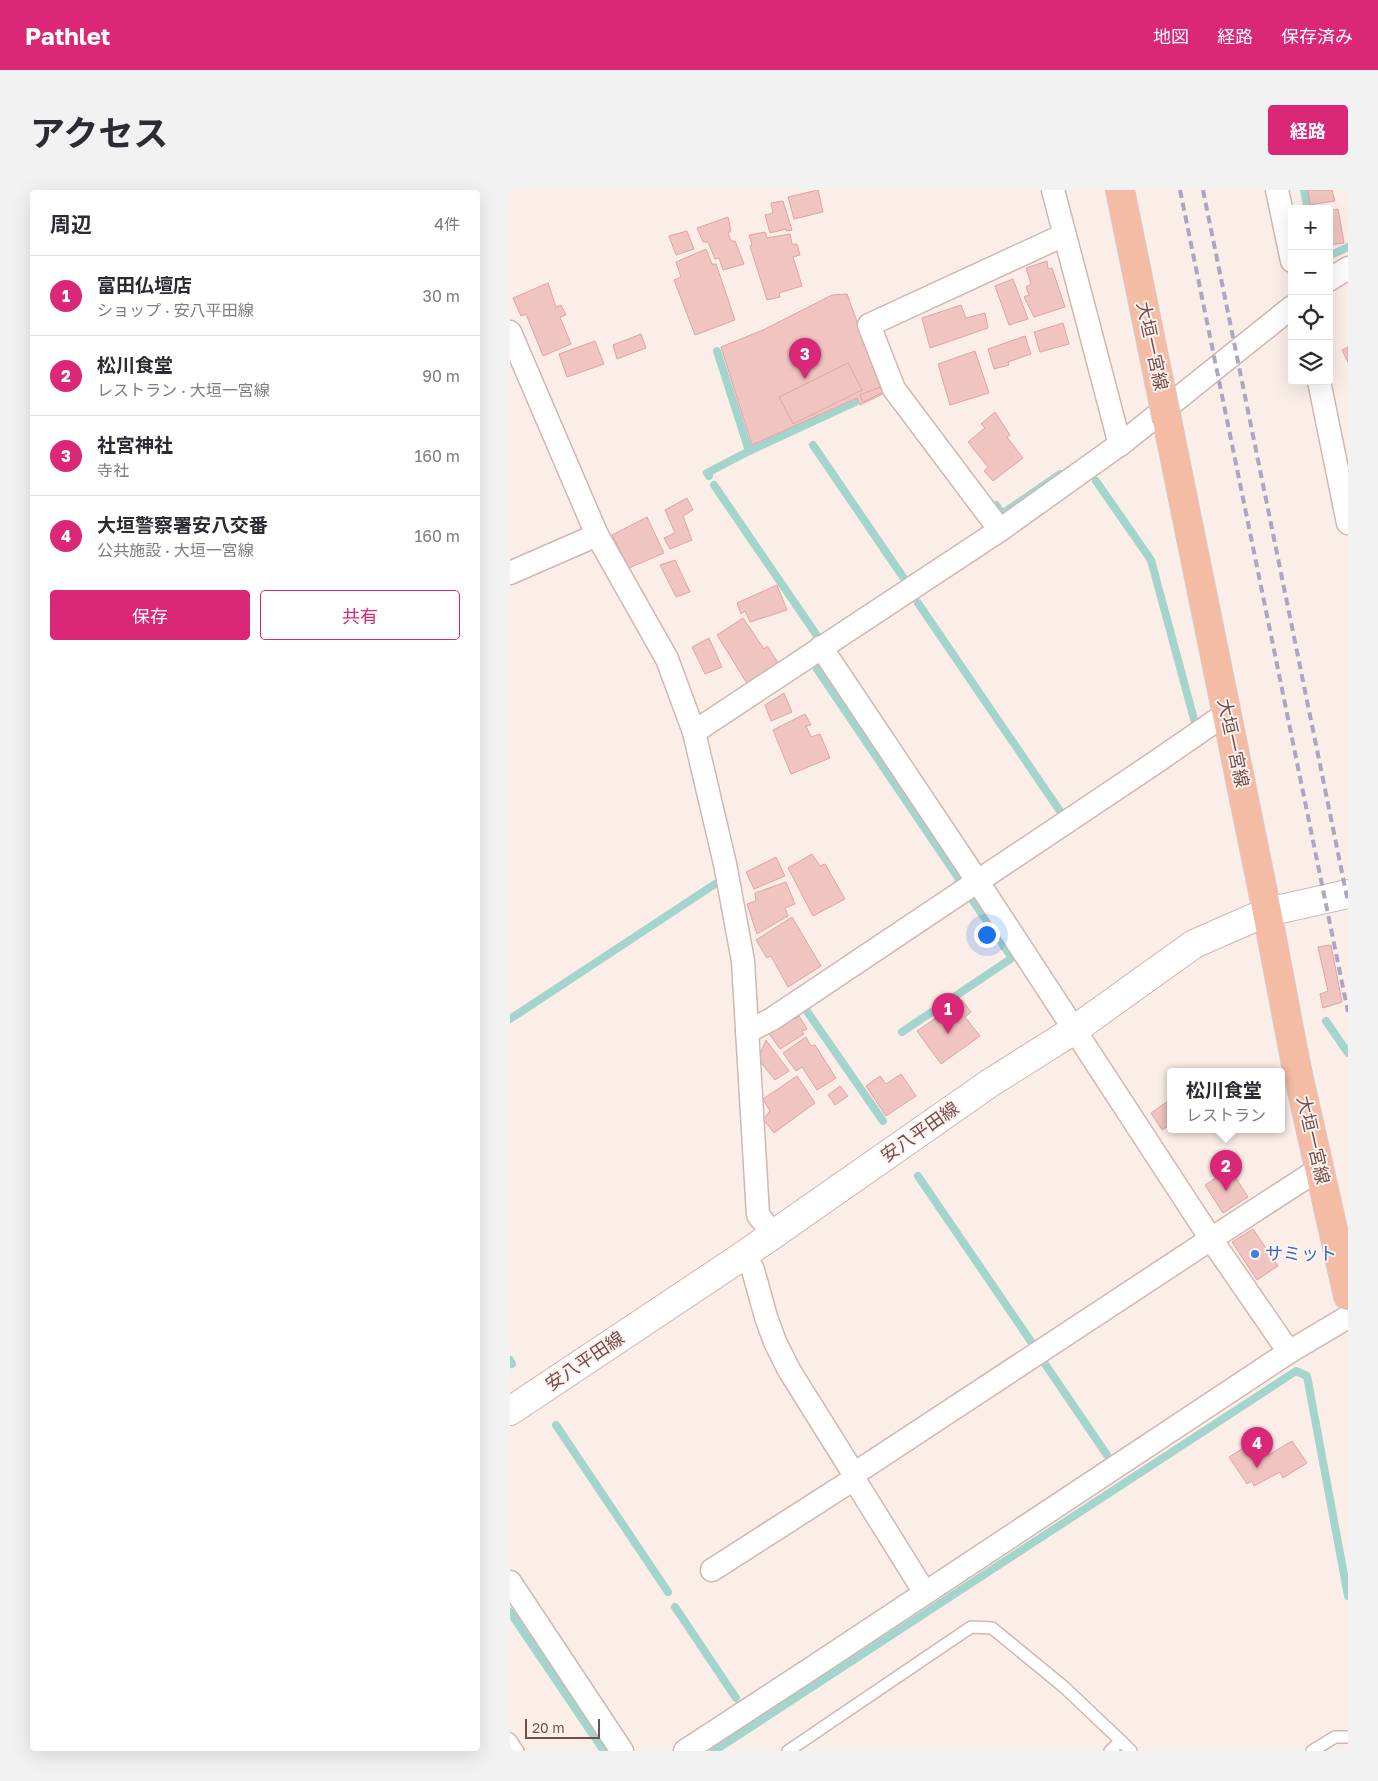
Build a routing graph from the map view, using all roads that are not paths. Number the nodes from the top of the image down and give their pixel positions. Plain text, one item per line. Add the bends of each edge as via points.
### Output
1 (1053, 190) edge
2 (1120, 190) edge
3 (1277, 190) edge
4 (1064, 235) junction
5 (1290, 250) edge
6 (1348, 268) edge
7 (1333, 277) edge
8 (1288, 310) edge
9 (510, 332) edge
10 (1320, 385) edge
11 (1120, 445) junction
12 (1348, 523) edge
13 (1000, 530) junction
14 (597, 535) junction
15 (510, 573) edge
16 (821, 647) junction
17 (1227, 713) junction
18 (694, 732) junction
19 (978, 882) junction
20 (1348, 894) edge
21 (1268, 912) junction
22 (1074, 1030) junction
23 (747, 1032) junction
24 (1319, 1169) junction
25 (773, 1234) junction
26 (1211, 1238) junction
27 (744, 1255) junction
28 (1348, 1296) edge
29 (1348, 1317) edge
30 (1289, 1352) junction
31 (510, 1411) edge
32 (854, 1477) junction
33 (712, 1570) dead end
34 (510, 1582) edge
35 (925, 1593) junction
36 (1348, 1737) edge
37 (510, 1739) edge
38 (1121, 1741) junction
39 (518, 1751) edge
40 (622, 1751) edge
41 (685, 1751) edge
42 (788, 1751) edge
43 (1110, 1751) edge
44 (1131, 1751) edge
45 (1312, 1751) edge

1 - 4 street
2 - 17 main road, 大垣一宮線, bridge
3 - 5 street
4 - 11 street
4 - 13 street via 870,325 894,389
6 - 7 street
8 - 11 street
9 - 14 street
10 - 12 street
11 - 13 street
13 - 16 street
14 - 15 street
14 - 18 street via 668,659
16 - 18 street
16 - 19 street
17 - 19 street
17 - 21 main road, 大垣一宮線
18 - 23 street via 725,864 743,961
19 - 22 street
19 - 23 street via 772,1019
20 - 21 main road, 安八平田線
21 - 22 main road, 安八平田線 via 1194,944
21 - 24 main road, 大垣一宮線
22 - 25 main road, 安八平田線 via 990,1083
22 - 26 street
23 - 25 street via 758,1215
24 - 26 street
24 - 28 main road, 大垣一宮線
25 - 27 main road, 安八平田線
26 - 30 street
26 - 32 street
27 - 31 main road, 安八平田線
27 - 32 street via 753,1270 775,1342
29 - 30 street
30 - 35 street
32 - 33 street
32 - 35 street
34 - 40 street
35 - 41 street
36 - 45 lane via 1335,1737
37 - 39 lane
38 - 42 lane via 1064,1687 992,1628 971,1627
38 - 43 lane
38 - 44 lane

